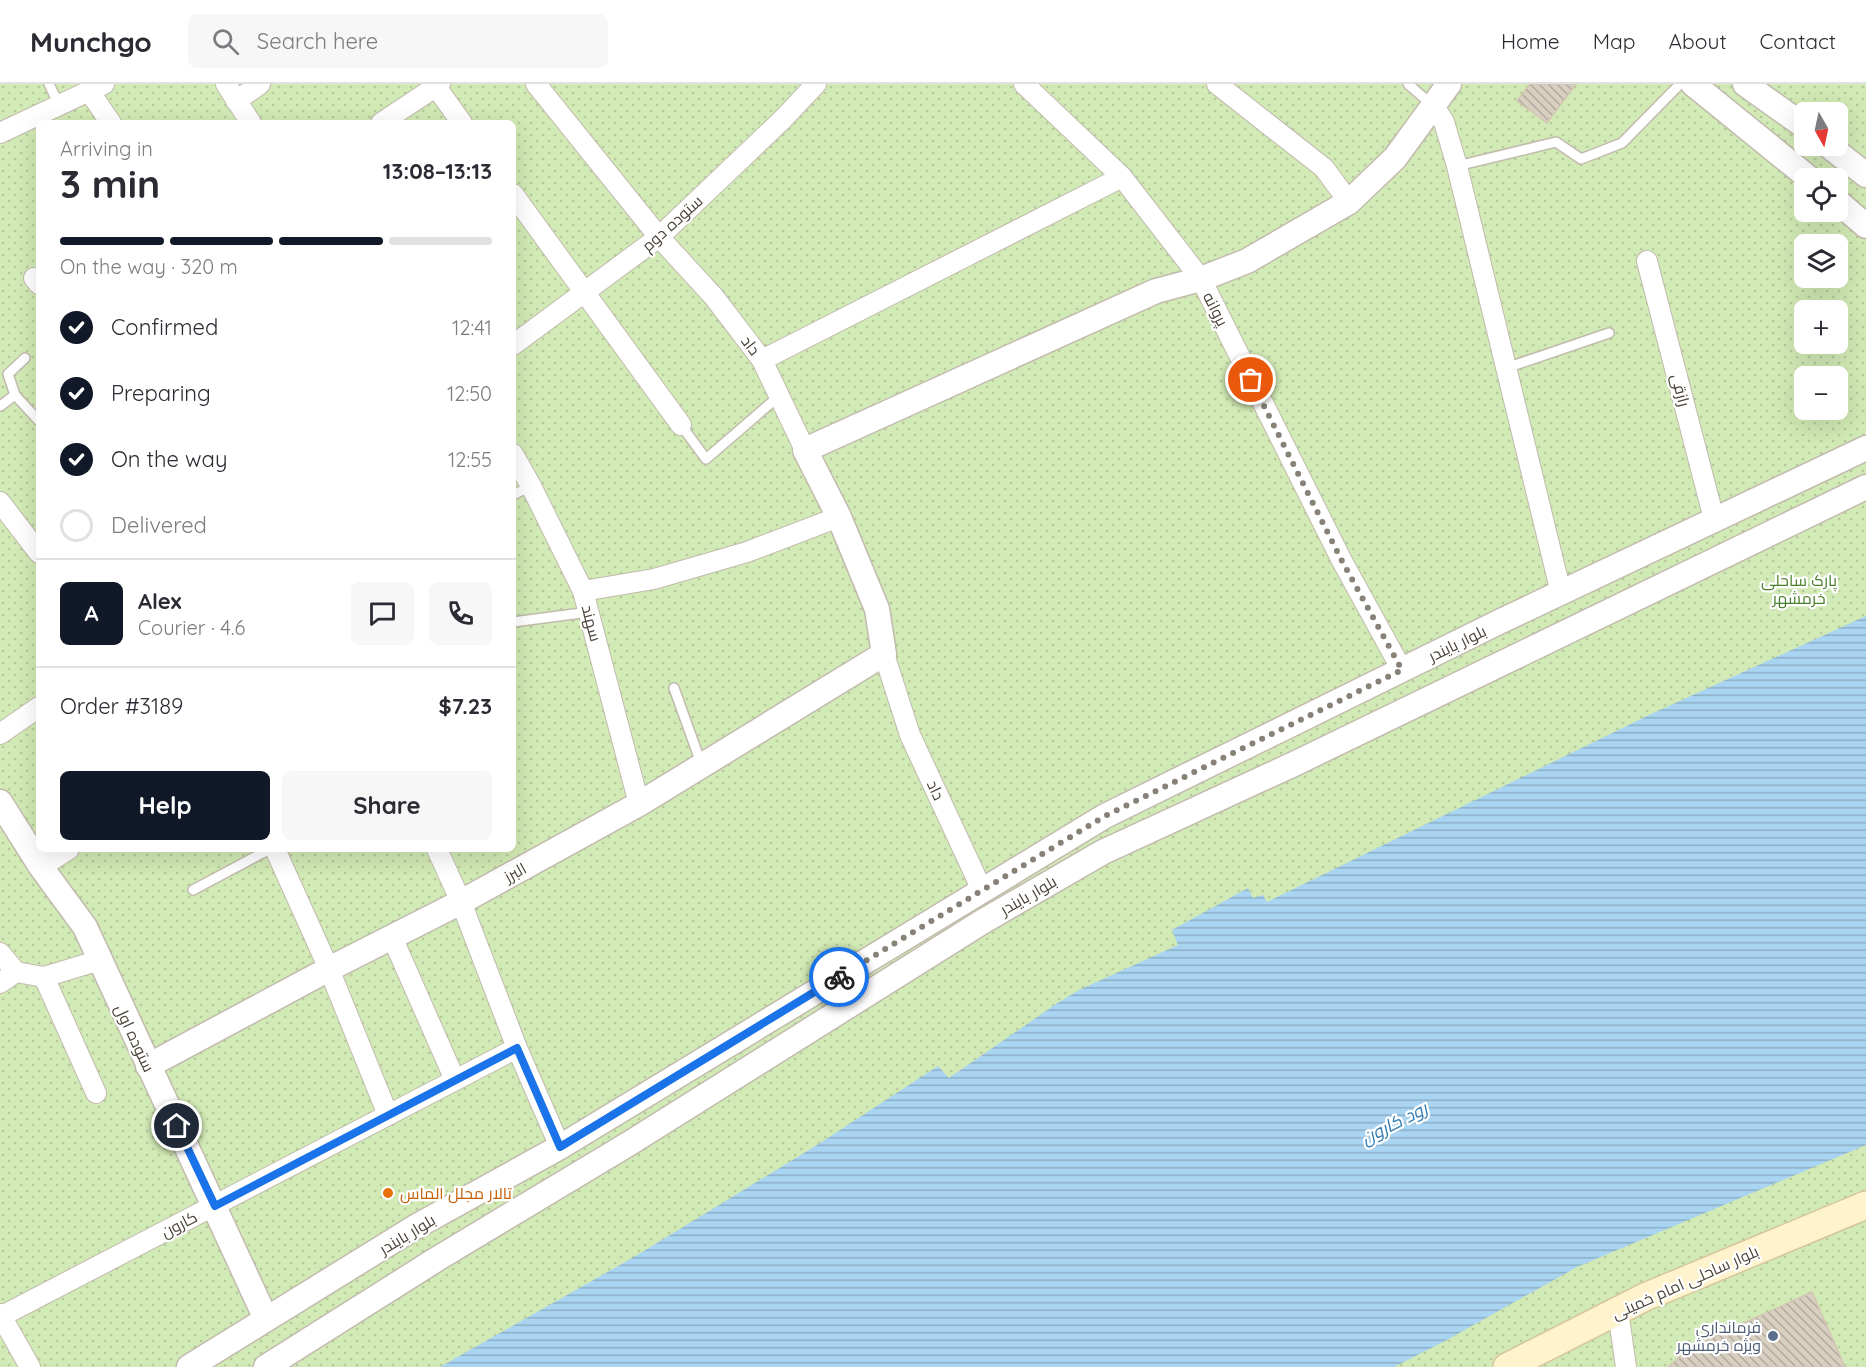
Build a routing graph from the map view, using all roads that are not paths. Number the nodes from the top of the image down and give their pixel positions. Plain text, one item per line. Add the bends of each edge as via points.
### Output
1 (49, 84) edge
2 (260, 84) edge
3 (536, 84) edge
4 (816, 84) edge
5 (1024, 84) edge
6 (1217, 84) edge
7 (1408, 84) edge
8 (1449, 84) edge
9 (1680, 84) edge
10 (1692, 84) edge
11 (1745, 84) edge
12 (437, 85) edge
13 (93, 86) edge
14 (231, 93) edge
15 (59, 105) junction
16 (1433, 105) junction
17 (1794, 119) edge
18 (110, 120) edge
19 (249, 120) edge
20 (385, 120) edge
21 (460, 120) edge
22 (0, 133) edge
23 (1842, 156) edge
24 (1457, 166) junction
25 (1797, 168) edge
26 (1866, 175) edge
27 (1122, 177) junction
28 (516, 198) edge
29 (1349, 202) junction
30 (1848, 211) edge
31 (1866, 226) edge
32 (659, 237) junction
33 (1647, 261) dead end
34 (1201, 279) junction
35 (584, 293) junction
36 (1609, 333) dead end
37 (516, 343) edge
38 (25, 358) dead end
39 (762, 360) junction
40 (1506, 368) junction
41 (15, 395) junction
42 (780, 396) junction
43 (0, 406) edge
44 (36, 418) edge
45 (681, 425) joint
46 (1866, 448) edge
47 (805, 450) junction
48 (516, 459) edge
49 (531, 486) junction
50 (1866, 487) edge
51 (516, 494) edge
52 (0, 502) edge
53 (839, 517) junction
54 (1714, 519) junction
55 (36, 543) edge
56 (584, 591) junction
57 (1561, 592) junction
58 (589, 612) junction
59 (516, 622) edge
60 (878, 658) junction
61 (1402, 670) junction
62 (674, 688) dead end
63 (36, 709) edge
64 (0, 734) edge
65 (702, 766) junction
66 (0, 802) edge
67 (639, 804) junction
68 (64, 852) edge
69 (264, 852) edge
70 (276, 852) edge
71 (438, 852) edge
72 (41, 867) junction
73 (194, 890) dead end
74 (982, 890) junction
75 (461, 902) junction
76 (392, 937) junction
77 (0, 953) edge
78 (100, 960) junction
79 (329, 969) junction
80 (8, 977) edge
81 (44, 977) junction
82 (517, 1048) junction
83 (148, 1066) junction
84 (455, 1080) junction
85 (96, 1094) dead end
86 (388, 1115) junction
87 (612, 1115) junction
88 (630, 1143) junction
89 (560, 1147) junction
90 (1866, 1205) edge
91 (215, 1206) junction
92 (1618, 1311) junction
93 (0, 1316) edge
94 (266, 1319) junction
95 (30, 1367) edge
96 (189, 1367) edge
97 (266, 1367) edge
98 (1507, 1367) edge
99 (1626, 1367) edge

1 - 15 lane
2 - 14 street
3 - 32 street, داد
4 - 32 street, ستوده دوم
5 - 27 street, پروانه
6 - 29 street via 1324,168
7 - 16 lane
8 - 16 street
9 - 24 lane via 1622,143 1581,159 1556,142
10 - 25 street
11 - 17 street
12 - 20 street
12 - 21 street
13 - 15 street
13 - 18 street
14 - 19 street
15 - 22 street
16 - 24 street via 1444,122
16 - 29 street via 1395,158
23 - 26 street
24 - 40 street
27 - 34 street, پروانه
27 - 39 street
28 - 35 street
29 - 34 street via 1247,261
30 - 31 street
32 - 35 street, ستوده دوم
32 - 39 street, داد via 714,297
33 - 54 street, رازقی
34 - 47 street via 1156,291
34 - 61 street, پروانه via 1342,561
35 - 37 street, ستوده دوم
35 - 45 street
36 - 40 lane
38 - 41 lane via 8,374
39 - 42 street, داد
40 - 57 street
41 - 43 lane
41 - 44 lane
42 - 45 lane via 706,459
42 - 47 street, داد
46 - 54 street, بلوار بایندر
47 - 53 street, داد
48 - 49 street, سهند
49 - 51 lane
49 - 56 street, سهند
50 - 88 street, بلوار بایندر via 1294,765 1103,852 982,922
52 - 55 street
53 - 56 street via 747,552 654,579
53 - 60 street, داد via 877,609
54 - 57 street, بلوار بایندر
56 - 58 street, سهند
57 - 61 street, بلوار بایندر
58 - 59 lane
58 - 67 street, سهند
60 - 65 street, البرز
60 - 74 street, داد
61 - 74 street, بلوار بایندر via 1105,816
62 - 65 lane
63 - 64 street
65 - 67 street, البرز
66 - 72 street, ستوده اول
67 - 75 street, البرز
68 - 72 street
69 - 73 lane
70 - 79 street
71 - 75 street
72 - 78 street, ستوده اول via 85,927
74 - 87 street, بلوار بایندر
75 - 76 street, البرز
75 - 82 street
76 - 79 street, البرز
76 - 84 street
77 - 80 street
78 - 81 street
78 - 83 street, ستوده اول
79 - 83 street, البرز
79 - 86 street
80 - 81 street
81 - 85 street
82 - 84 street, کارون
82 - 89 street
83 - 91 street, ستوده اول
84 - 86 street, کارون
86 - 91 street, کارون
87 - 88 street
87 - 89 street, بلوار بایندر
88 - 97 street, بلوار بایندر
89 - 94 street, بلوار بایندر via 417,1227
90 - 92 main road, بلوار ساحلی امام خمینی
91 - 93 street, کارون
91 - 94 street, ستوده اول
92 - 98 main road, بلوار ساحلی امام خمینی
92 - 99 street
93 - 95 street
94 - 96 street, بلوار بایندر

